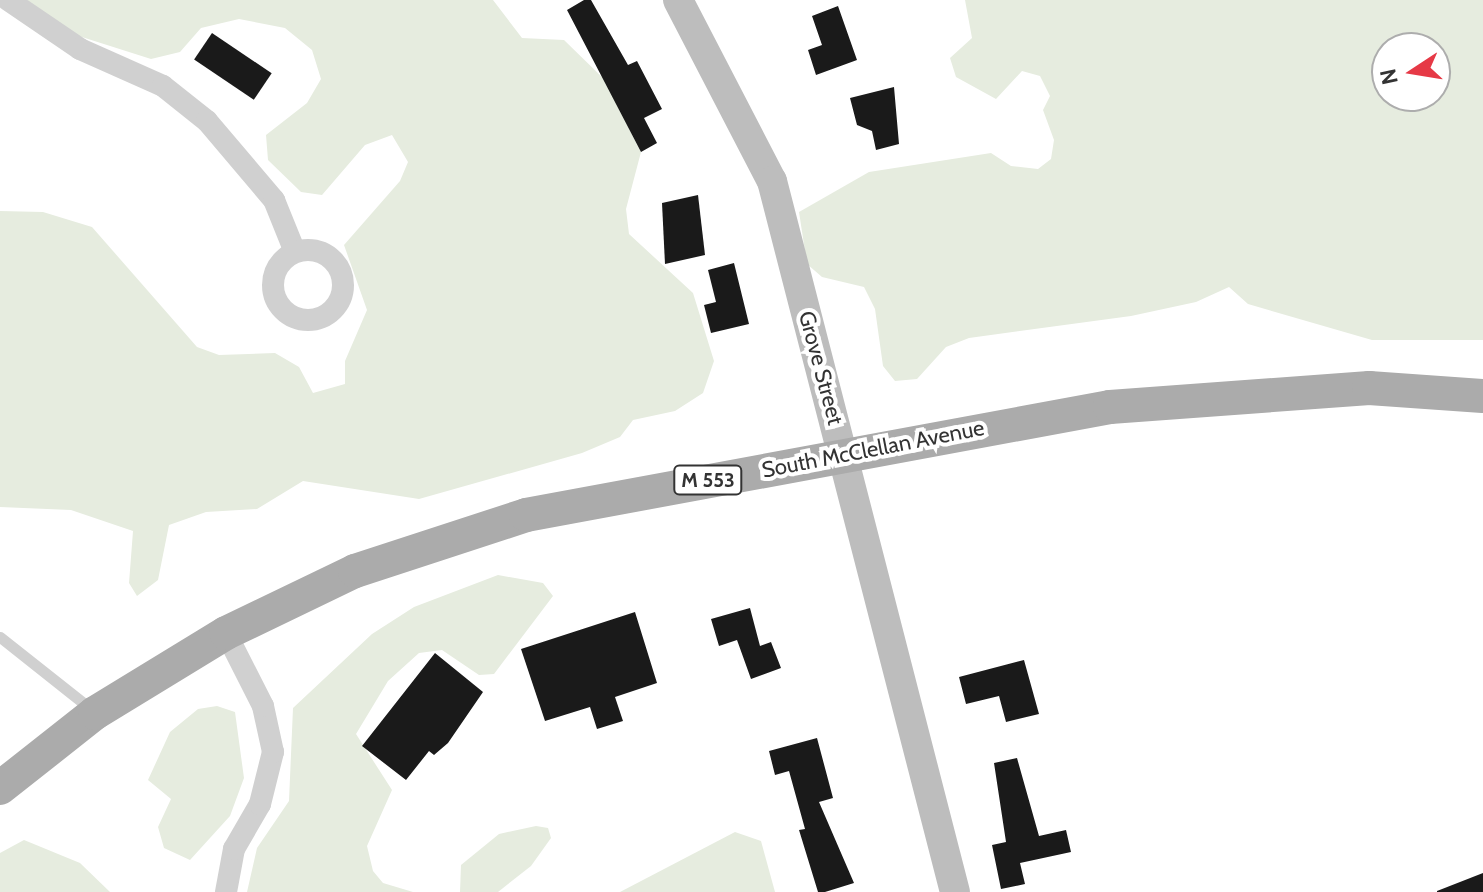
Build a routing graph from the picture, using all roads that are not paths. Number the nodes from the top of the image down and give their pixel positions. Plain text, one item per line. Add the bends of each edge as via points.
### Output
1 (8, 0) edge
2 (678, 0) edge
3 (295, 252) dead end
4 (1483, 396) edge
5 (844, 454) junction
6 (226, 633) junction
7 (0, 637) edge
8 (95, 713) junction
9 (0, 788) edge
10 (226, 892) edge
11 (955, 892) edge

1 - 3 street via 80,49 163,86 207,121 274,200
2 - 5 main road, Grove Street via 772,181
4 - 5 main road, South McClellan Avenue / M 553 via 1369,388 1220,395
5 - 6 main road, South McClellan Avenue / M 553 via 526,515 355,571
5 - 11 main road, Grove Street via 900,698
6 - 8 main road, South McClellan Avenue / M 553
6 - 10 street via 263,706 273,752 260,804 234,849
7 - 8 lane
8 - 9 main road, South McClellan Avenue / M 553

